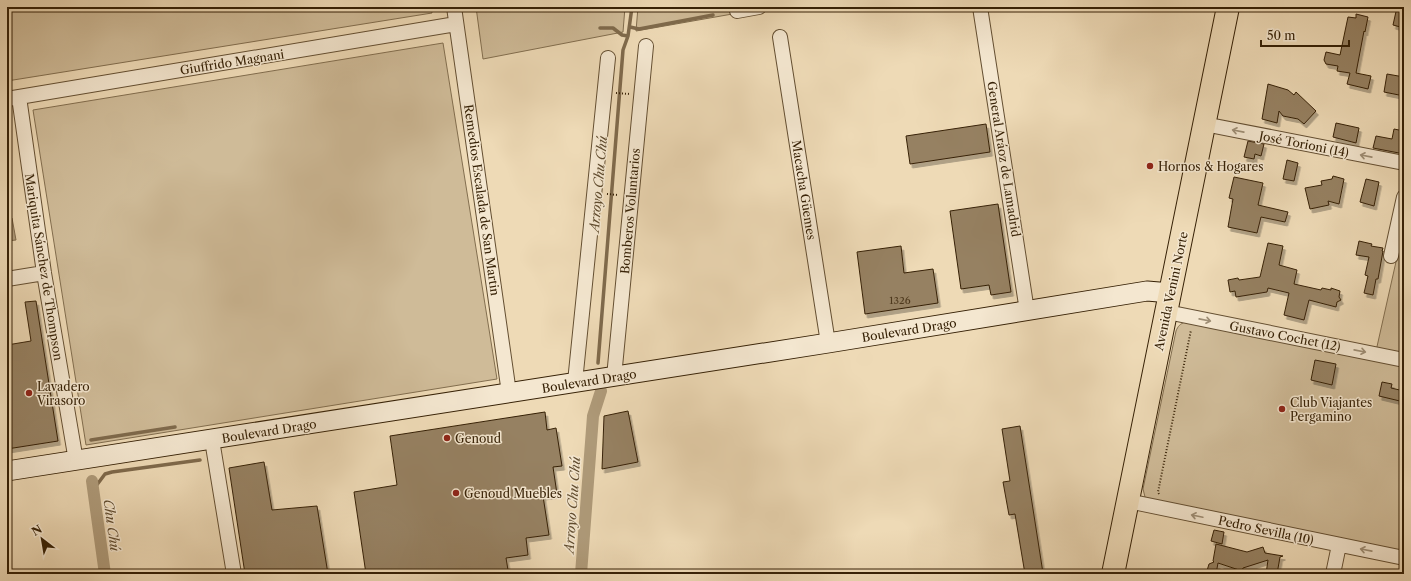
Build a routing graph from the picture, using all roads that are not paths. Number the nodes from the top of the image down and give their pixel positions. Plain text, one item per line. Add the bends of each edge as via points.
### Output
1 (454, 7) edge
2 (759, 7) edge
3 (980, 7) edge
4 (1228, 7) edge
5 (737, 10) dead end
6 (456, 24) junction
7 (780, 36) dead end
8 (646, 46) dead end
9 (608, 58) dead end
10 (13, 98) edge
11 (1204, 124) junction
12 (1404, 163) edge
13 (1404, 196) edge
14 (1391, 256) dead end
15 (44, 273) junction
16 (7, 279) edge
17 (1169, 302) junction
18 (1027, 311) junction
19 (828, 343) junction
20 (1404, 360) edge
21 (612, 377) junction
22 (580, 382) junction
23 (510, 393) junction
24 (212, 440) junction
25 (76, 461) junction
26 (7, 471) edge
27 (1128, 501) junction
28 (1339, 545) junction
29 (1404, 558) edge
30 (234, 574) edge
31 (1113, 574) edge
32 (1333, 574) edge

1 - 6 street, Remedios Escalada de San Martin
2 - 5 street
3 - 18 street, General Aráoz de Lamadrid
4 - 11 highway, Avenida Venini Norte
6 - 10 street, Giuffrido Magnani
6 - 23 street, Remedios Escalada de San Martin
7 - 19 street, Macacha Güemes
8 - 21 street, Bomberos Voluntarios
9 - 22 street
10 - 15 street, Mariquita Sánchez de Thompson
12 -> 11 street, José Torioni (14)
11 - 17 highway, Avenida Venini Norte
13 - 14 street
15 - 16 street
15 - 25 street, Mariquita Sánchez de Thompson
17 - 18 main road, Boulevard Drago via 1148,291
17 -> 20 street, Gustavo Cochet (12) via 1198,318
17 - 27 highway, Avenida Venini Norte
18 - 19 main road, Boulevard Drago
19 - 21 main road, Boulevard Drago
21 - 22 main road, Boulevard Drago
22 - 23 main road, Boulevard Drago
23 - 24 main road, Boulevard Drago
24 - 25 main road, Boulevard Drago
24 - 30 street
25 - 26 main road, Boulevard Drago
28 -> 27 street, Pedro Sevilla (10)
27 - 31 highway, Avenida Venini Norte
29 -> 28 street, Pedro Sevilla (10)
28 - 32 street

